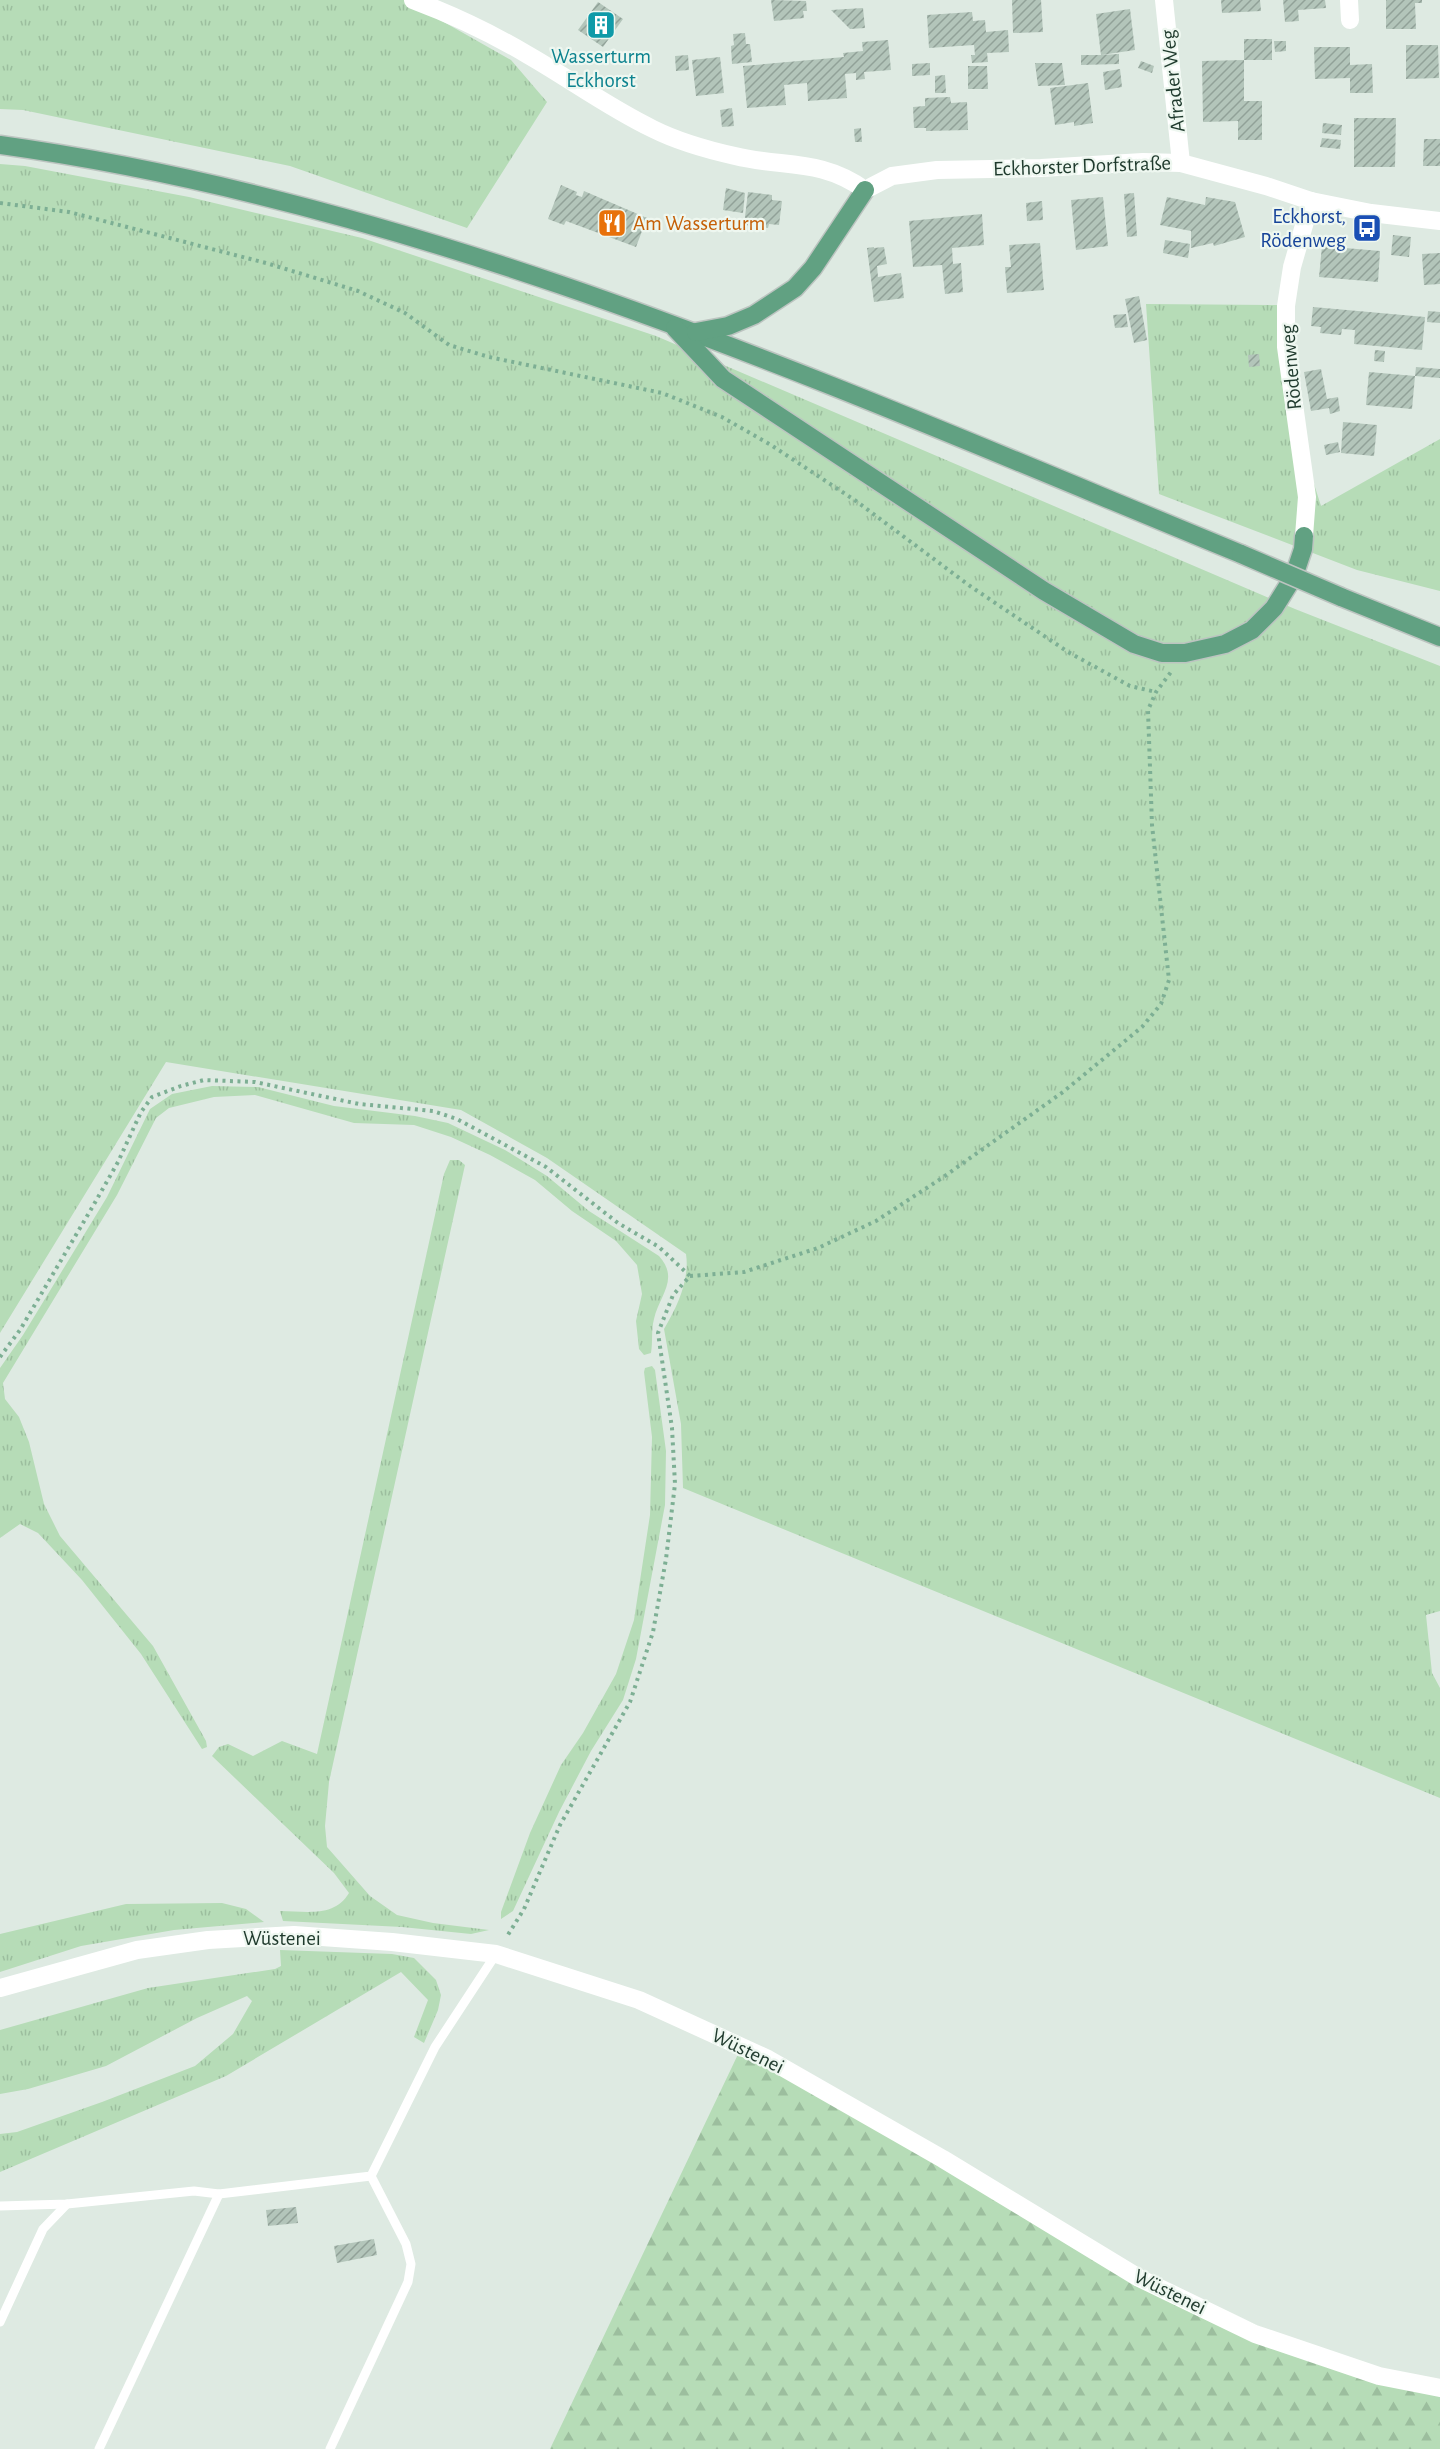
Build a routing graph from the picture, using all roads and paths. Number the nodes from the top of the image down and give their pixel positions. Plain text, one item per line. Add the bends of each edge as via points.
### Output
1 (413, 0) edge
2 (1164, 0) edge
3 (1349, 0) edge
4 (1350, 20) dead end
5 (0, 145) edge
6 (1181, 163) junction
7 (865, 190) junction
8 (1311, 201) junction
9 (0, 203) edge
10 (1440, 221) edge
11 (671, 324) junction
12 (694, 333) junction
13 (1304, 536) joint
14 (1440, 637) edge
15 (1185, 653) junction
16 (1156, 692) junction
17 (690, 1276) junction
18 (0, 1357) edge
19 (496, 1954) junction
20 (0, 1988) edge
21 (371, 2175) junction
22 (219, 2194) junction
23 (67, 2204) junction
24 (0, 2206) edge
25 (0, 2322) edge
26 (1440, 2388) edge
27 (99, 2449) edge
28 (330, 2449) edge

1 - 7 street via 449,13 527,54 655,131 736,157 835,172
2 - 6 street, Afrader Weg
3 - 4 street
5 - 11 main road via 206,183 355,220
6 - 7 street, Eckhorster Dorfstraße via 937,170 892,176
6 - 8 street, Eckhorster Dorfstraße
7 - 12 main road via 813,268 795,288 754,315 728,326
8 - 10 street, Eckhorster Dorfstraße
8 - 13 street, Rödenweg via 1292,267 1286,306 1286,347 1307,497
9 - 16 path via 69,212 266,263 358,291 405,313 449,345 662,393 722,417 855,501 1068,652 1130,686
11 - 12 main road
11 - 15 main road via 723,379 1044,591 1134,644 1162,652
12 - 14 main road, bridge via 796,371
13 - 15 main road via 1294,576 1274,608 1251,630 1225,644
15 - 16 path
16 - 17 path via 1148,710 1152,825 1169,980 1161,1004 1142,1027 1063,1092 876,1221 818,1248 744,1272
17 - 18 path via 659,1247 618,1223 546,1167 457,1119 433,1111 359,1104 255,1082 204,1080 152,1097 20,1330
17 - 19 path via 673,1295 658,1333 672,1428 675,1484 653,1632 630,1702 560,1825 524,1909
19 - 20 street, Wüstenei via 294,1935 208,1940 137,1950
19 - 21 lane via 435,2047
19 - 26 street, Wüstenei via 639,2000 768,2059 1139,2278 1255,2334 1379,2376
21 - 22 lane
21 - 28 lane via 406,2244 411,2264 408,2282
22 - 23 lane via 194,2191
22 - 27 lane
23 - 24 lane
23 - 25 lane via 43,2229

